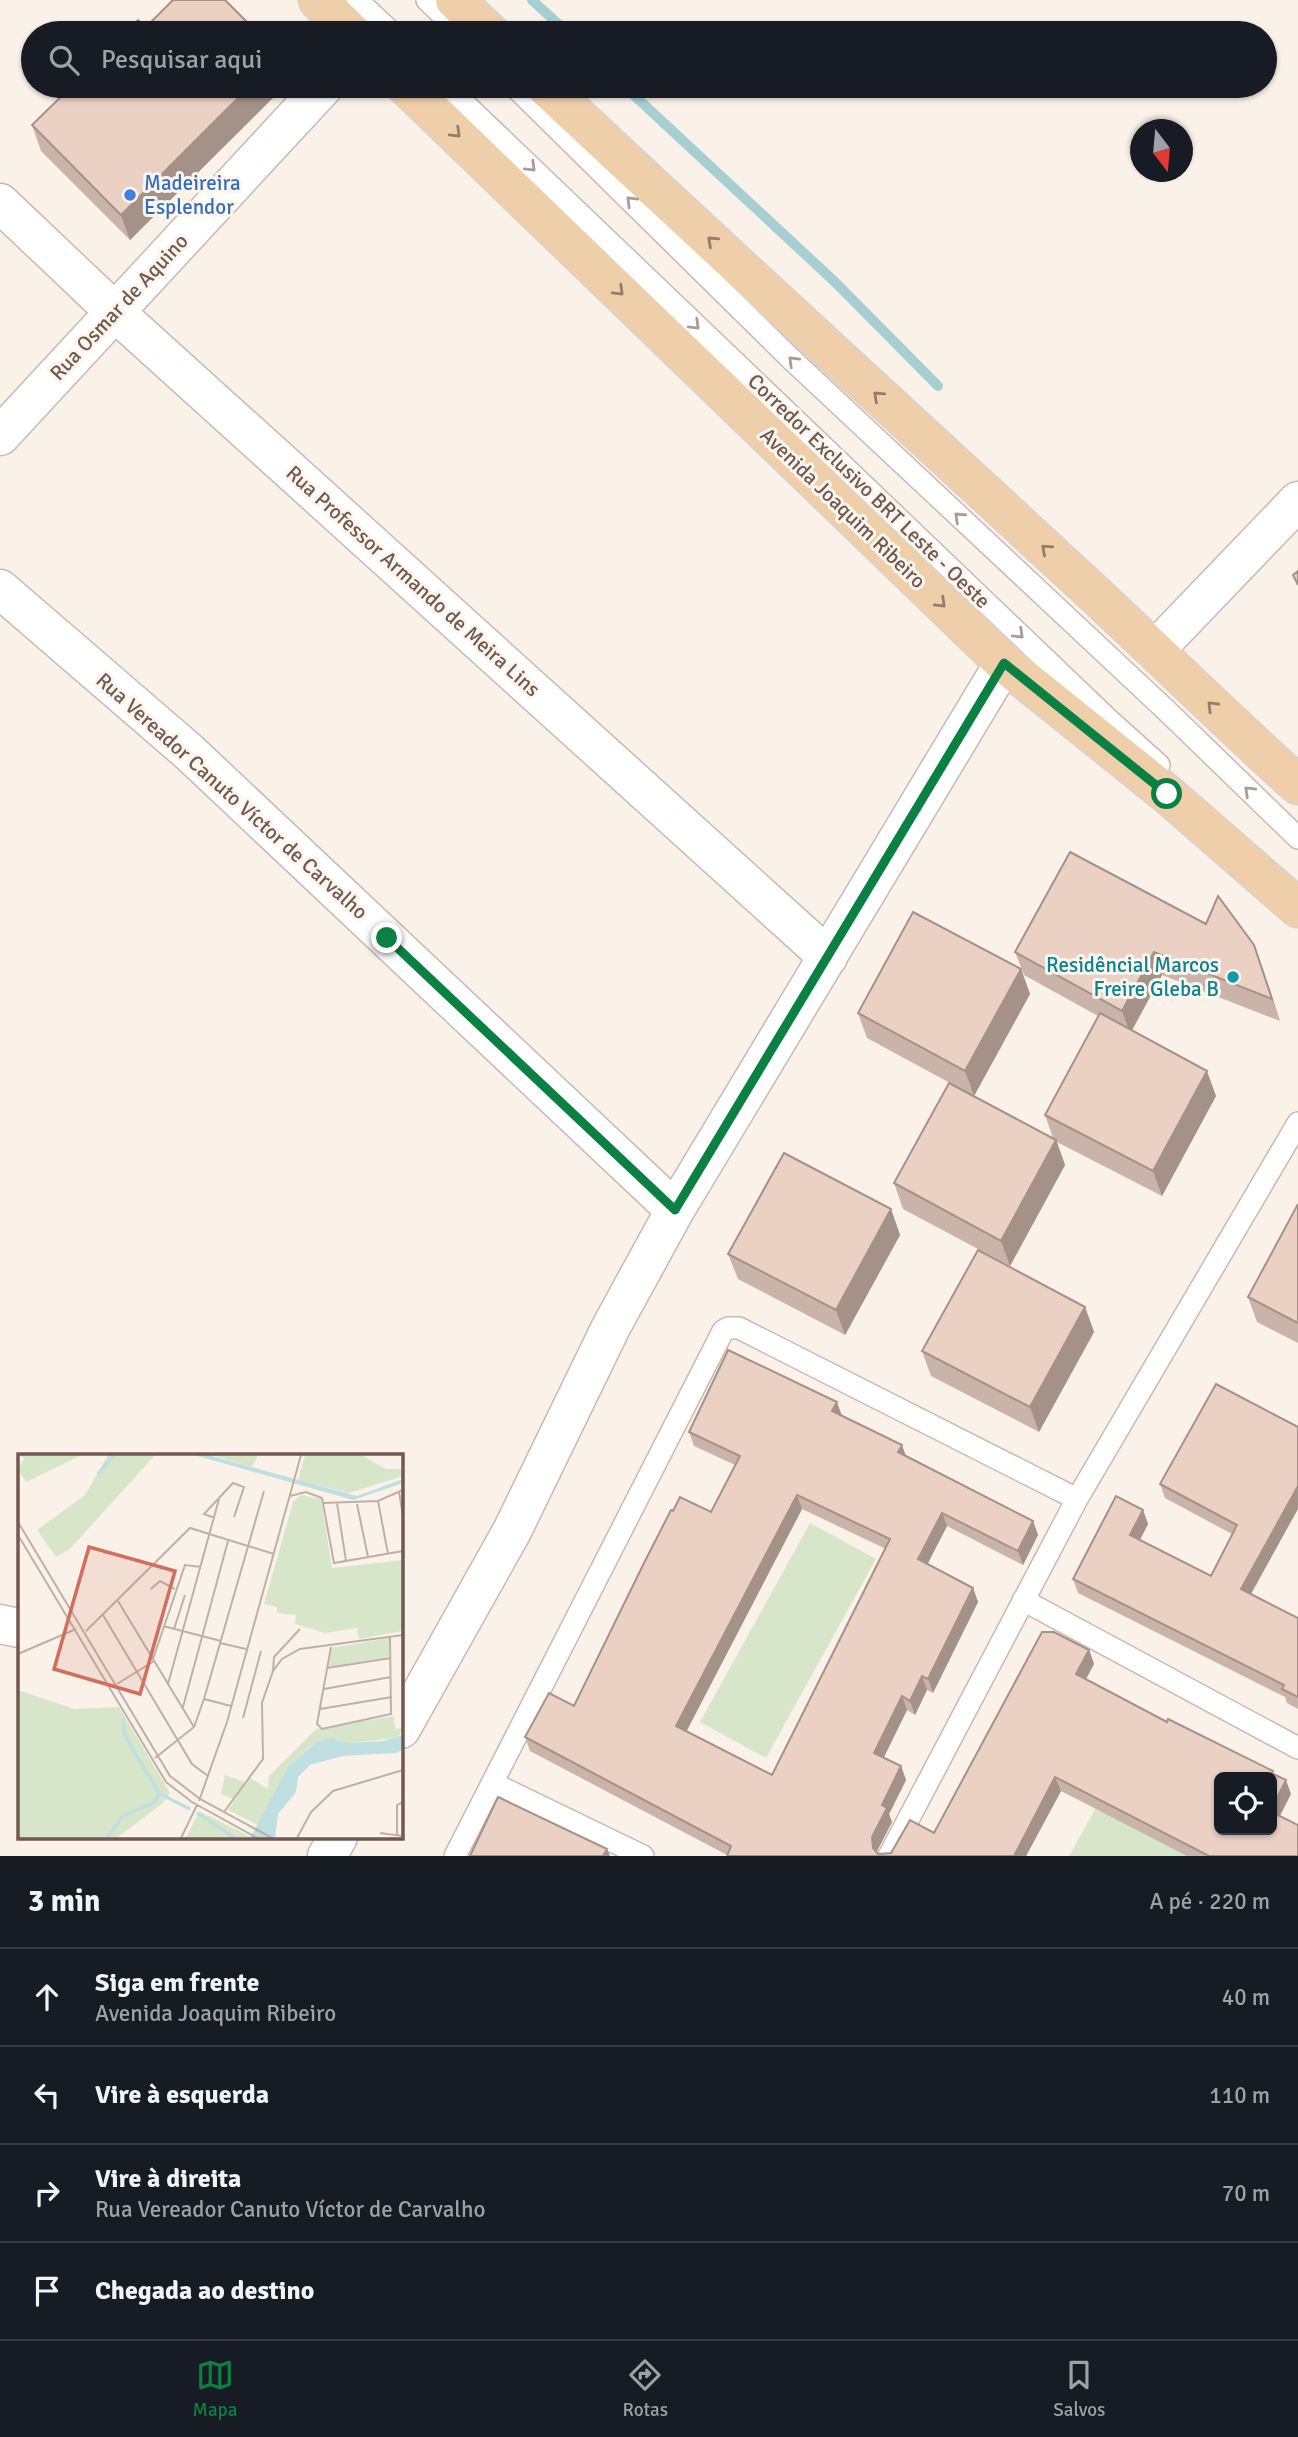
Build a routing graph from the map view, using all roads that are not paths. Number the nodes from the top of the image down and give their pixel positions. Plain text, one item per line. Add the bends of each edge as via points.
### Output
1 (318, 0) edge
2 (357, 0) edge
3 (427, 0) edge
4 (454, 0) edge
5 (340, 21) edge
6 (379, 21) edge
7 (449, 21) edge
8 (477, 21) edge
9 (313, 98) edge
10 (419, 98) edge
11 (459, 98) edge
12 (526, 98) edge
13 (558, 98) edge
14 (0, 203) edge
15 (115, 312) junction
16 (0, 436) edge
17 (1298, 501) edge
18 (0, 589) edge
19 (1155, 650) junction
20 (1004, 663) junction
21 (1298, 785) edge
22 (1298, 838) edge
23 (1298, 889) edge
24 (1298, 908) edge
25 (828, 957) junction
26 (1298, 1123) edge
27 (675, 1210) junction
28 (1077, 1499) junction
29 (1023, 1600) junction
30 (0, 1625) edge
31 (18, 1629) edge
32 (402, 1727) edge
33 (1298, 1748) edge
34 (492, 1783) junction
35 (337, 1839) edge
36 (327, 1856) edge
37 (455, 1856) edge
38 (643, 1856) edge
39 (890, 1856) edge

1 - 5 main road
2 - 6 lane
3 - 7 lane
4 - 8 main road
9 - 15 street, Rua Osmar de Aquino
10 -> 20 main road, Avenida Joaquim Ribeiro
11 -> 23 lane, Corredor Exclusivo BRT Leste - Oeste via 1109,720
22 -> 12 lane, Corredor Exclusivo BRT Leste - Oeste via 790,358
19 -> 13 main road
14 - 15 street, Rua Professor Armando de Meira Lins
15 - 16 street, Rua Osmar de Aquino
15 - 25 street, Rua Professor Armando de Meira Lins
17 - 19 street
18 - 27 street, Rua Vereador Canuto Víctor de Carvalho via 189,752
21 -> 19 main road
20 - 24 main road, Avenida Joaquim Ribeiro via 1167,794
20 - 25 street
25 - 27 street
26 - 28 lane
27 - 32 street via 611,1327 512,1531
28 - 29 lane
28 - 34 lane via 739,1328 728,1328 719,1335
29 - 33 lane
29 - 39 lane
30 - 31 street
34 - 37 lane
34 - 38 lane
35 - 36 street

